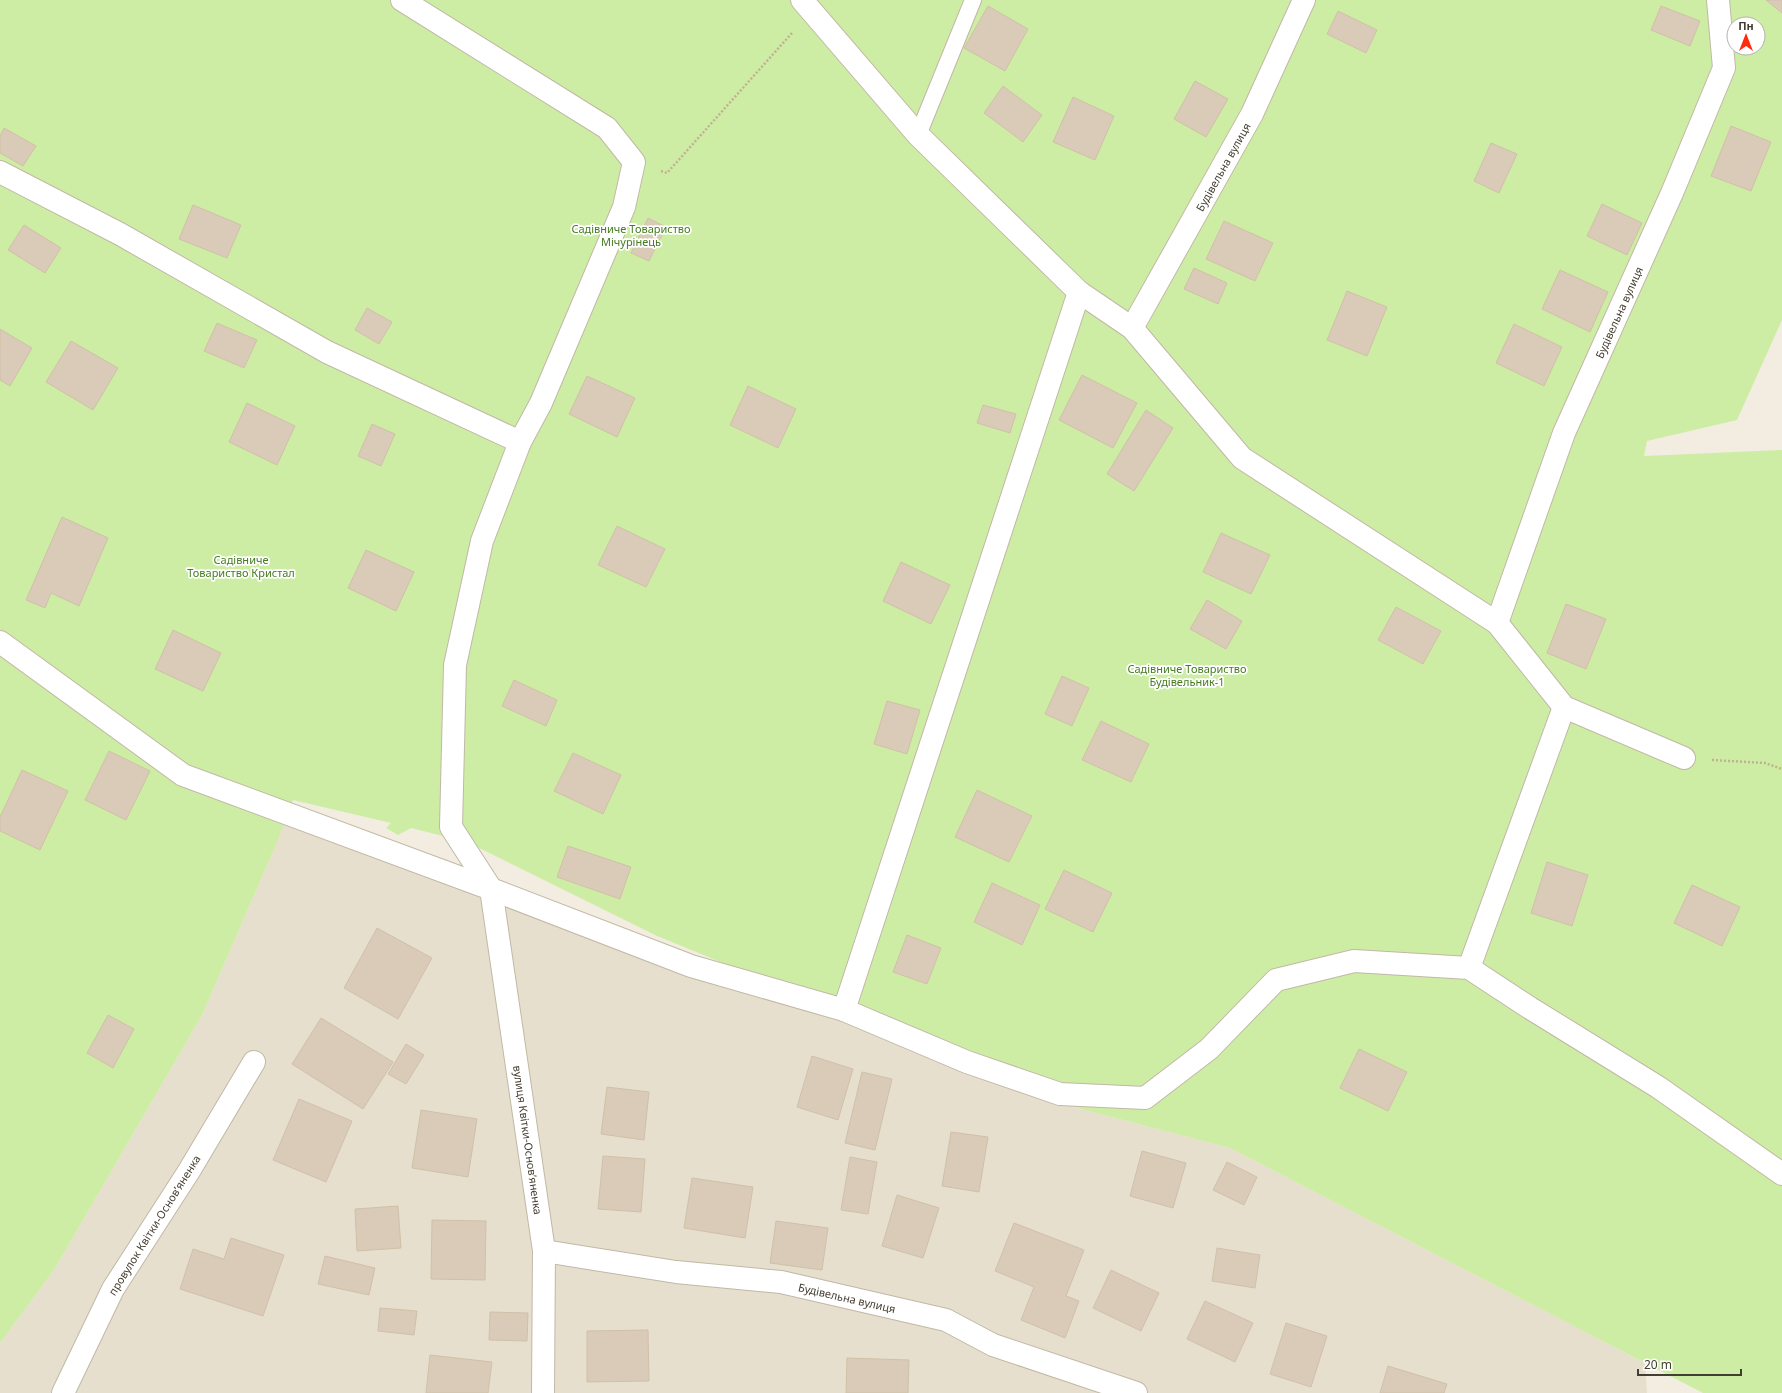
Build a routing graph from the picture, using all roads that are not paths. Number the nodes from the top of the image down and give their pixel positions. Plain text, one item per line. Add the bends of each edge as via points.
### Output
1 (402, 0) edge
2 (973, 0) edge
3 (1304, 0) edge
4 (1718, 0) edge
5 (807, 5) edge
6 (918, 135) junction
7 (0, 172) edge
8 (1079, 292) junction
9 (1132, 328) junction
10 (520, 442) junction
11 (1497, 623) junction
12 (0, 642) edge
13 (1564, 707) junction
14 (1684, 758) road end
15 (490, 889) junction
16 (1469, 968) junction
17 (844, 1010) junction
18 (254, 1062) dead end
19 (1782, 1174) edge
20 (544, 1251) junction
21 (63, 1393) edge
22 (543, 1393) edge
23 (1136, 1393) edge

1 - 10 street via 607,128 634,162 624,207 541,403
2 - 6 lane
3 - 9 street, Будівельна вулиця via 1252,114
4 - 11 street, Будівельна вулиця via 1724,68 1672,193 1564,434
5 - 6 street
6 - 8 street
7 - 10 street via 120,234 327,352
8 - 9 street
8 - 17 street
9 - 11 street via 1242,458
10 - 15 street via 482,541 455,665 451,827
11 - 13 street
12 - 15 street via 183,775
13 - 14 street
13 - 16 street
15 - 17 street via 691,966
15 - 20 street, вулиця Квітки-Основʼяненка
16 - 17 street via 1354,961 1276,980 1209,1049 1145,1098 1060,1094 967,1062
16 - 19 street via 1658,1087
18 - 21 street, провулок Квітки-Основʼяненка via 189,1171 113,1289
20 - 22 street, вулиця Квітки-Основʼяненка
20 - 23 street, Будівельна вулиця via 676,1272 781,1282 946,1320 993,1345

